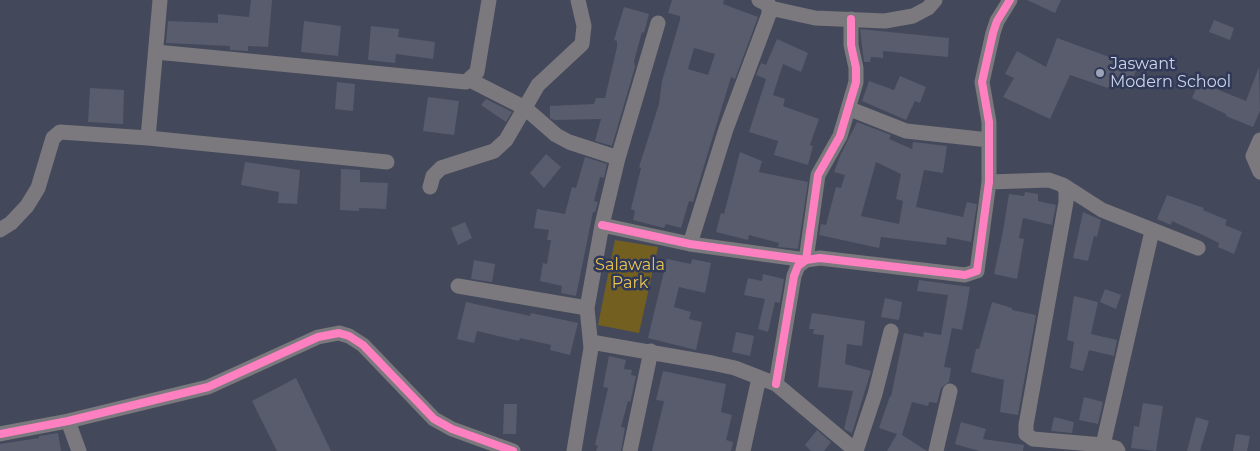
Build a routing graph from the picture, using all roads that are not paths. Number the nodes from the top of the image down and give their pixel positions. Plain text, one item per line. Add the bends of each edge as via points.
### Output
1 (160, 0) edge
2 (489, 0) edge
3 (578, 0) edge
4 (935, 0) edge
5 (1010, 0) edge
6 (765, 4) edge
7 (851, 19) junction
8 (658, 23) dead end
9 (156, 52) junction
10 (470, 80) junction
11 (524, 108) junction
12 (850, 109) junction
13 (148, 138) junction
14 (989, 140) junction
15 (1260, 140) edge
16 (618, 158) junction
17 (387, 162) dead end
18 (1260, 172) edge
19 (989, 182) junction
20 (1063, 185) junction
21 (430, 187) dead end
22 (602, 225) junction
23 (0, 230) edge
24 (1152, 231) junction
25 (690, 244) junction
26 (1198, 248) dead end
27 (806, 260) junction
28 (458, 286) dead end
29 (587, 308) junction
30 (891, 331) dead end
31 (591, 342) junction
32 (651, 351) junction
33 (759, 378) junction
34 (776, 384) junction
35 (950, 391) dead end
36 (68, 421) junction
37 (0, 434) edge
38 (1104, 445) junction
39 (79, 451) edge
40 (513, 451) edge
41 (574, 451) edge
42 (630, 451) edge
43 (743, 451) edge
44 (856, 451) edge
45 (936, 451) edge
46 (1118, 451) edge

1 - 9 street
2 - 10 street via 477,72
3 - 11 street via 584,39 538,85
4 - 7 street via 913,16 900,20
5 - 14 street via 992,33 982,82
6 - 7 street via 815,18
6 - 25 street
7 - 12 street via 851,45 857,74
8 - 16 street
9 - 10 street via 459,83
9 - 13 street
10 - 11 street
11 - 16 street via 556,135
11 - 21 street via 500,146 481,156 441,168 433,176
12 - 14 street via 906,131
12 - 27 street via 840,136 818,175
13 - 17 street
13 - 23 street via 56,134 38,188 11,224
14 - 19 street
15 - 18 street via 1253,156
16 - 22 street
19 - 20 street via 1049,180
19 - 27 street via 979,268 974,274 820,258
20 - 24 street via 1102,210
20 - 38 street via 1066,202 1026,431 1033,439
22 - 25 street
22 - 29 street
24 - 26 street
24 - 38 street
25 - 27 street
27 - 34 street via 798,266 794,276
28 - 29 street
29 - 31 street
30 - 44 street
31 - 32 street
31 - 41 street
32 - 33 street via 712,362
32 - 42 street
33 - 34 street
33 - 43 street
34 - 44 street
35 - 45 street
36 - 37 street
36 - 39 street
36 - 40 street via 208,388 318,336 339,333 362,345 434,419 452,430
38 - 46 street

